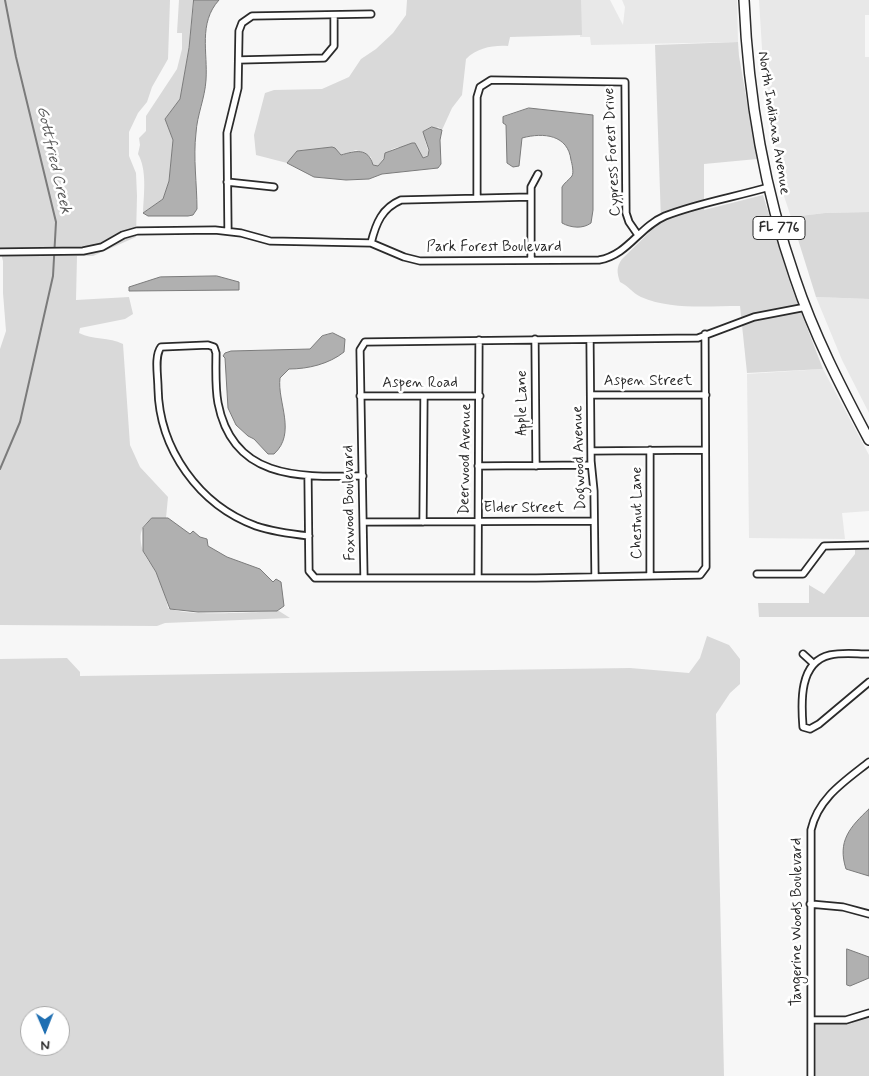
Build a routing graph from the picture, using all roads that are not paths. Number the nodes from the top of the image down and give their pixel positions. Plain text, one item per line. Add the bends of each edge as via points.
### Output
1 (744, 0) edge
2 (371, 14) dead end
3 (334, 15) junction
4 (240, 60) junction
5 (538, 174) dead end
6 (227, 182) junction
7 (274, 187) dead end
8 (769, 188) junction
9 (477, 198) junction
10 (530, 198) junction
11 (228, 230) junction
12 (638, 235) junction
13 (371, 243) junction
14 (0, 252) edge
15 (531, 260) junction
16 (806, 307) junction
17 (705, 334) junction
18 (535, 339) junction
19 (479, 340) junction
20 (590, 340) junction
21 (706, 394) junction
22 (591, 395) junction
23 (360, 396) junction
24 (424, 396) junction
25 (480, 396) junction
26 (869, 440) edge
27 (650, 450) junction
28 (705, 450) junction
29 (591, 451) junction
30 (478, 466) junction
31 (536, 466) junction
32 (591, 466) junction
33 (364, 476) junction
34 (308, 477) junction
35 (594, 521) junction
36 (364, 522) junction
37 (423, 522) junction
38 (478, 522) junction
39 (309, 536) junction
40 (869, 545) edge
41 (757, 574) dead end
42 (595, 576) junction
43 (650, 576) junction
44 (478, 577) junction
45 (364, 578) junction
46 (803, 654) dead end
47 (869, 654) edge
48 (814, 664) junction
49 (866, 684) edge
50 (869, 692) edge
51 (869, 762) edge
52 (810, 904) junction
53 (869, 914) edge
54 (869, 1013) edge
55 (811, 1020) junction
56 (811, 1076) edge

1 - 8 main road, North Indiana Avenue / FL 776 via 753,98
2 - 3 street
3 - 4 street via 334,46 324,58
3 - 4 street via 250,16 239,31
4 - 6 street via 238,88 227,133
5 - 10 street via 531,187
6 - 7 street
6 - 11 street
8 - 12 street, Park Forest Boulevard via 664,216
8 - 16 main road, North Indiana Avenue / FL 776
9 - 10 street
9 - 12 street, Cypress Forest Drive via 476,97 483,84 491,80 625,82 626,212
9 - 13 street via 408,198 399,201 382,214
10 - 15 street
11 - 13 street, Park Forest Boulevard via 270,241
11 - 14 street, Park Forest Boulevard via 137,231 102,247 84,251
12 - 15 street, Park Forest Boulevard via 623,250 606,258
13 - 15 street, Park Forest Boulevard via 420,261
16 - 17 street, Foxwood Boulevard via 754,317
16 - 26 main road, North Indiana Avenue / FL 776 via 839,384
17 - 20 street, Foxwood Boulevard via 685,339
17 - 21 street, Foxwood Boulevard
18 - 19 street, Foxwood Boulevard
18 - 20 street, Foxwood Boulevard
18 - 31 street, Apple Lane
19 - 23 street, Foxwood Boulevard via 365,342 360,350
19 - 25 street, Deerwood Avenue
20 - 22 street, Dogwood Avenue
21 - 22 street, Aspen Street
21 - 28 street, Foxwood Boulevard
22 - 29 street, Dogwood Avenue
23 - 24 street, Aspen Road
23 - 33 street, Foxwood Boulevard
24 - 25 street, Aspen Road
24 - 37 street
25 - 30 street, Deerwood Avenue
27 - 28 street
27 - 29 street
27 - 43 street, Chestnut Lane
28 - 43 street, Foxwood Boulevard via 705,570 698,576
29 - 32 street, Dogwood Avenue
30 - 31 street
30 - 38 street, Deerwood Avenue
31 - 32 street
32 - 35 street, Dogwood Avenue
33 - 34 street
33 - 36 street, Foxwood Boulevard
34 - 39 street
34 - 39 street via 266,467 233,438 218,405 214,348 208,345 164,345 159,349 158,393 162,421 173,451 190,478 214,502 242,520 270,530
35 - 38 street, Elder Street
35 - 42 street, Dogwood Avenue
36 - 37 street, Elder Street
36 - 45 street, Foxwood Boulevard
37 - 38 street, Elder Street
38 - 44 street, Deerwood Avenue
39 - 45 street via 309,571 312,576
40 - 41 street via 824,546 803,574
42 - 43 street, Foxwood Boulevard
42 - 44 street, Foxwood Boulevard
44 - 45 street, Foxwood Boulevard
46 - 48 street
47 - 48 street via 832,655
48 - 49 street via 803,685 805,729 819,724
49 - 50 street
51 - 52 street, Tangerine Woods Boulevard via 831,793 815,816 810,836
52 - 53 street via 843,907
52 - 55 street, Tangerine Woods Boulevard
54 - 55 street via 846,1020
55 - 56 street, Tangerine Woods Boulevard

